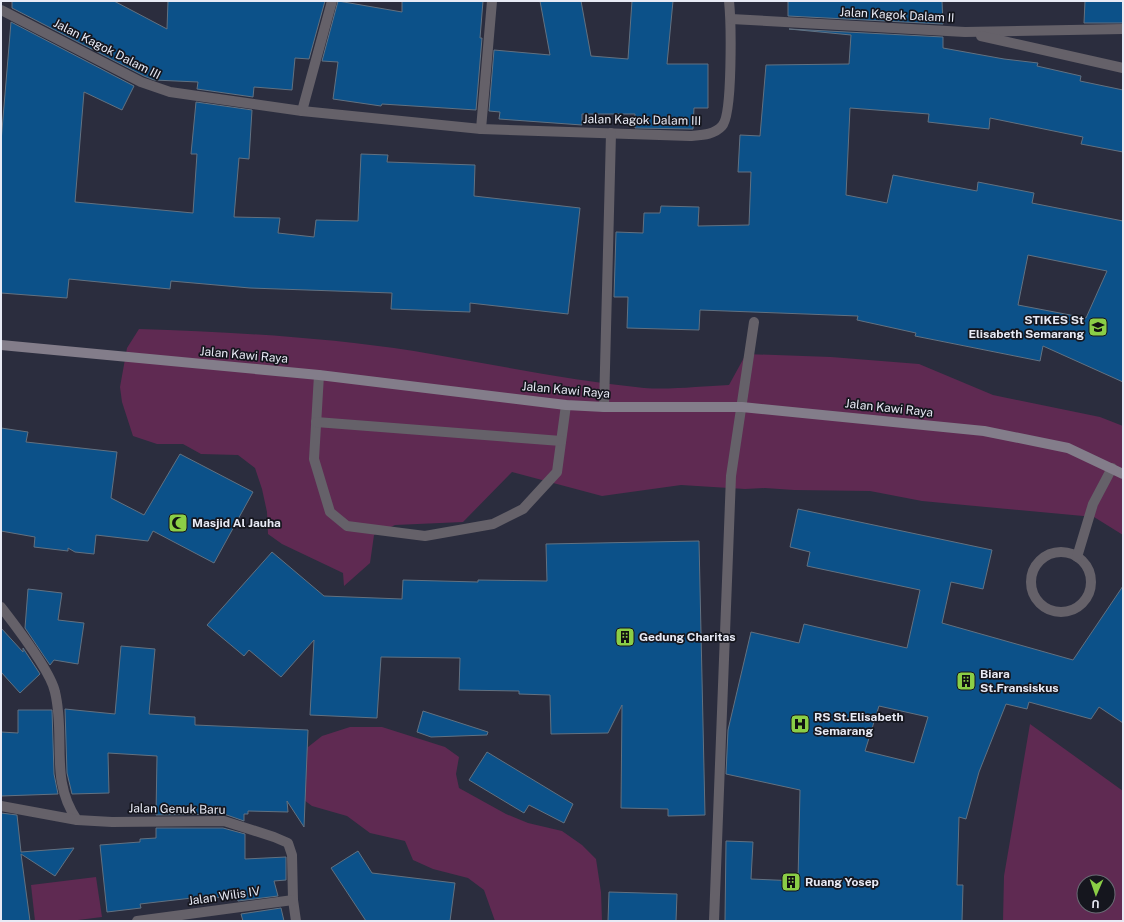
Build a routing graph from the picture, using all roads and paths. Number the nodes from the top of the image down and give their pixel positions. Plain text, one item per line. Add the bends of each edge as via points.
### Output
1 (332, 1) edge
2 (492, 1) edge
3 (729, 1) edge
4 (1, 10) edge
5 (731, 19) junction
6 (1123, 29) edge
7 (965, 32) junction
8 (1123, 68) edge
9 (302, 111) junction
10 (481, 129) junction
11 (611, 133) junction
12 (754, 322) dead end
13 (1, 345) edge
14 (319, 375) junction
15 (566, 405) junction
16 (604, 407) junction
17 (742, 407) junction
18 (316, 422) junction
19 (561, 441) junction
20 (1112, 468) junction
21 (1123, 474) edge
22 (1077, 557) junction
23 (1, 607) edge
24 (1, 806) edge
25 (77, 820) junction
26 (293, 900) junction
27 (137, 921) edge
28 (296, 921) edge
29 (714, 921) edge

1 - 9 street
2 - 10 street
3 - 5 street, Jalan Kagok Dalam III
4 - 9 street, Jalan Kagok Dalam III via 155,88
5 - 7 street, Jalan Kagok Dalam II
5 - 11 street, Jalan Kagok Dalam III via 728,97 725,122 721,127 704,135
6 - 7 street, Jalan Kagok Dalam II
7 - 8 street, Jalan Kagok Dalam II
9 - 10 street, Jalan Kagok Dalam III
10 - 11 street, Jalan Kagok Dalam III
11 - 16 street
12 - 17 street
13 - 14 main road, Jalan Kawi Raya
14 - 15 main road, Jalan Kawi Raya
14 - 18 street
15 - 16 main road, Jalan Kawi Raya
15 - 19 street
16 - 17 main road, Jalan Kawi Raya
17 - 20 main road, Jalan Kawi Raya via 984,431 1068,448
17 - 29 street via 731,476
18 - 19 street
18 - 19 street via 314,459 330,512 347,526 425,536 493,524 523,509 557,472
20 - 21 main road, Jalan Kawi Raya
20 - 22 street via 1093,504
22 - 22 street via 1067,553 1056,553 1038,564 1031,584 1040,603 1049,609 1057,612 1076,608 1089,595 1090,574 1086,565
23 - 25 street via 40,663 55,690 61,735 61,785
24 - 25 street, Jalan Genuk Baru
25 - 26 street, Jalan Genuk Baru via 224,821 274,837 288,843 292,855
26 - 27 street, Jalan Wilis IV
26 - 28 street

